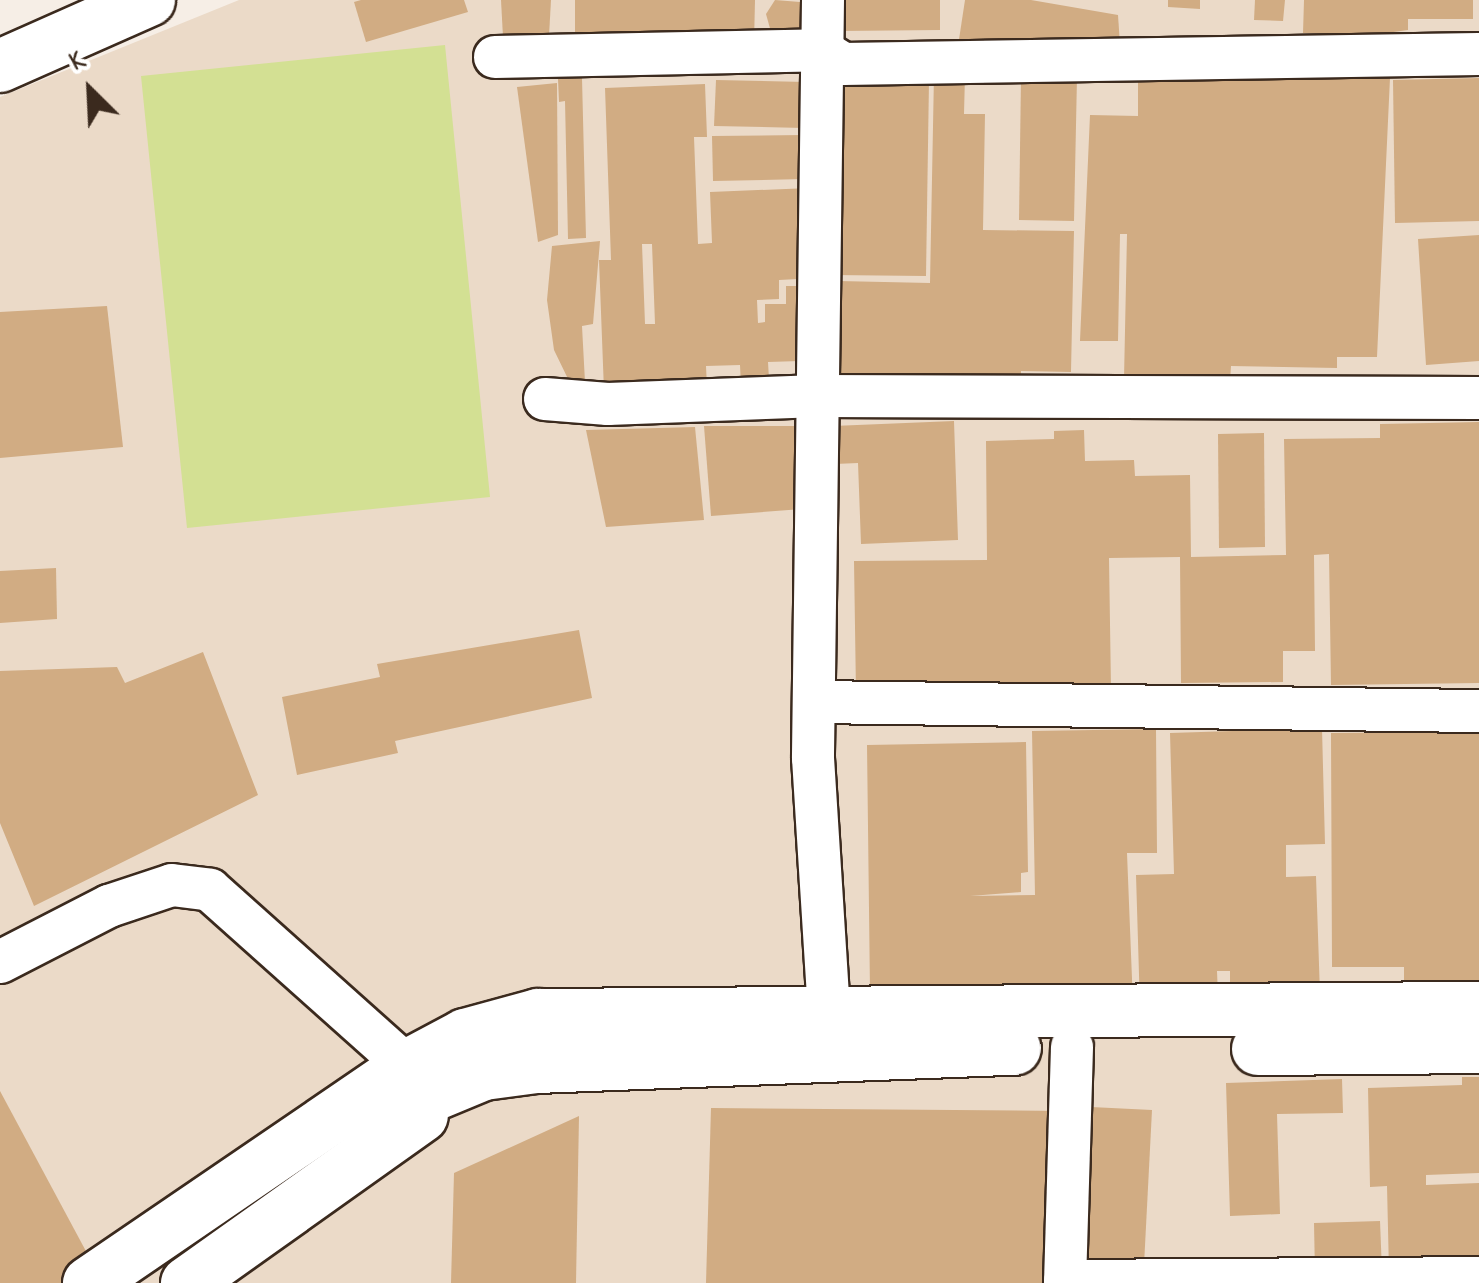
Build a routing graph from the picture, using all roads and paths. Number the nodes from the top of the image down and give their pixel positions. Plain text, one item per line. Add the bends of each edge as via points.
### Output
1 (149, 0) edge
2 (822, 0) edge
3 (821, 50) junction
4 (1479, 54) edge
5 (496, 57) dead end
6 (0, 66) edge
7 (818, 396) junction
8 (1479, 398) edge
9 (545, 400) dead end
10 (814, 702) junction
11 (1479, 711) edge
12 (0, 962) edge
13 (1479, 1008) edge
14 (829, 1014) junction
15 (465, 1035) junction
16 (1072, 1047) junction
17 (1479, 1047) edge
18 (407, 1066) junction
19 (538, 1067) junction
20 (331, 1139) junction
21 (1479, 1278) edge
22 (1065, 1282) edge
23 (89, 1283) edge
24 (132, 1283) edge
25 (186, 1283) edge

1 - 6 main road
2 - 3 street
3 - 4 street via 842,64
3 - 5 street
3 - 7 street
7 - 8 street
7 - 9 street
7 - 10 street
10 - 11 street
10 - 14 street
12 - 18 street via 108,906 172,886 210,890
13 - 14 main road
14 - 15 main road via 538,1015
15 - 18 main road
15 - 20 main road
16 - 17 main road
16 - 19 main road
16 - 22 street
18 - 23 main road
19 - 20 main road via 484,1074
19 - 25 main road via 480,1084 428,1112
20 - 24 main road
21 - 22 street

